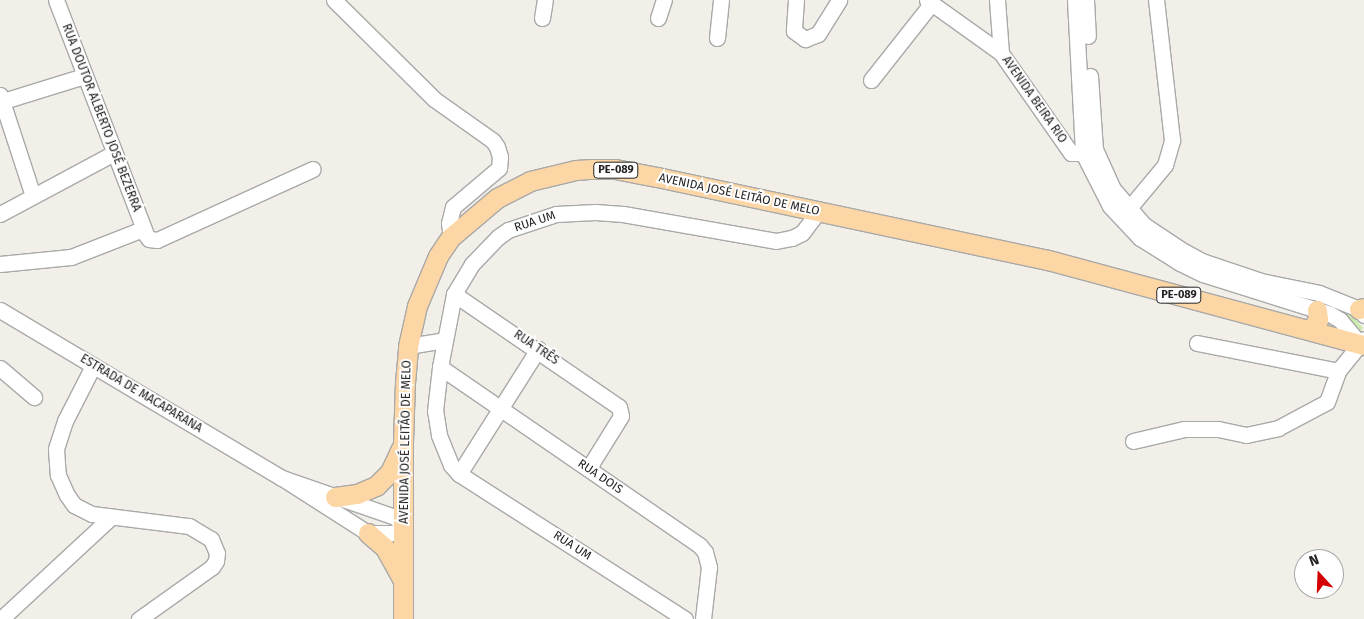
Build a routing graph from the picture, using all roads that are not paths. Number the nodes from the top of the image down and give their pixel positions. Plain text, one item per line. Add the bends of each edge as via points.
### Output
1 (56, 0) edge
2 (334, 0) edge
3 (545, 0) edge
4 (664, 0) edge
5 (722, 0) edge
6 (796, 0) edge
7 (839, 0) edge
8 (997, 0) edge
9 (1075, 0) edge
10 (1086, 0) edge
11 (1156, 0) edge
12 (930, 1) edge
13 (542, 18) dead end
14 (658, 18) dead end
15 (717, 38) dead end
16 (1001, 53) junction
17 (84, 76) junction
18 (871, 80) dead end
19 (1, 100) edge
20 (1089, 151) junction
21 (114, 153) junction
22 (313, 170) dead end
23 (1108, 192) junction
24 (33, 196) junction
25 (1130, 208) junction
26 (818, 212) junction
27 (0, 214) edge
28 (144, 232) junction
29 (451, 237) junction
30 (0, 264) edge
31 (454, 294) junction
32 (1318, 302) junction
33 (0, 310) edge
34 (1362, 310) edge
35 (1310, 330) junction
36 (445, 340) junction
37 (1362, 342) edge
38 (1197, 343) dead end
39 (408, 346) junction
40 (538, 349) junction
41 (93, 366) junction
42 (440, 367) junction
43 (1338, 371) junction
44 (3, 377) edge
45 (34, 397) dead end
46 (500, 409) junction
47 (1133, 440) dead end
48 (403, 442) junction
49 (588, 469) junction
50 (459, 474) junction
51 (282, 478) junction
52 (335, 497) junction
53 (110, 518) junction
54 (404, 527) junction
55 (368, 533) junction
56 (404, 582) junction
57 (0, 619) edge
58 (139, 619) edge
59 (403, 619) edge
60 (686, 619) edge
61 (703, 619) edge

1 - 17 street, RUA DOUTOR ALBERTO JOSÉ BEZERRA
2 - 29 street via 434,99 493,140 497,147 500,164 494,174 453,207 449,223
3 - 13 street
4 - 14 street
5 - 15 street
6 - 7 street via 794,31 806,39 818,34
8 - 16 street
9 - 20 street
10 - 20 street
11 - 25 street via 1172,140 1165,165
12 - 16 street, AVENIDA BEIRA RIO
12 - 18 street
16 - 20 street, AVENIDA BEIRA RIO via 1070,152
17 - 19 street
17 - 21 street, RUA DOUTOR ALBERTO JOSÉ BEZERRA
19 - 24 street
20 - 23 street
21 - 24 street
21 - 28 street, RUA DOUTOR ALBERTO JOSÉ BEZERRA
22 - 28 street via 157,240 149,239
23 - 25 street
23 - 32 street via 1110,206 1140,238 1180,263 1203,274
24 - 27 street
25 - 32 street via 1144,225 1202,261
26 - 29 main road, AVENIDA JOSÉ LEITÃO DE MELO / PE-089 via 657,176 592,169 530,181 510,190 480,210
26 - 31 street, RUA UM via 802,233 776,241 622,214 556,214 508,230 498,237 472,264
26 - 35 main road, AVENIDA JOSÉ LEITÃO DE MELO / PE-089 via 1048,260
28 - 30 street via 71,257
29 - 39 main road, AVENIDA JOSÉ LEITÃO DE MELO / PE-089 via 438,256 416,306
31 - 36 street, RUA UM
31 - 40 street, RUA TRÊS
32 - 34 street
32 - 35 main road via 1318,320
32 - 37 street
33 - 41 street, ESTRADA DE MACAPARANA
35 - 37 main road, AVENIDA JOSÉ LEITÃO DE MELO / PE-089
36 - 39 street
36 - 42 street, RUA UM
37 - 43 street
38 - 43 street
39 - 48 main road, AVENIDA JOSÉ LEITÃO DE MELO / PE-089
40 - 46 street
40 - 49 street, RUA TRÊS via 617,405 621,416
41 - 51 street, ESTRADA DE MACAPARANA
41 - 53 street via 65,421 56,449 56,464 61,485 74,505
42 - 46 street, RUA DOIS
42 - 50 street, RUA UM via 436,423 447,459
43 - 47 street via 1327,402 1272,430 1246,435 1218,429 1184,429
44 - 45 street
46 - 49 street, RUA DOIS
46 - 50 street
48 - 52 main road via 394,466 381,483 367,492
48 - 54 main road, AVENIDA JOSÉ LEITÃO DE MELO / PE-089
49 - 61 street, RUA DOIS via 700,546 707,556 709,568
50 - 60 street, RUA UM
51 - 52 street, ESTRADA DE MACAPARANA
51 - 55 street, ESTRADA DE MACAPARANA
52 - 54 street, ESTRADA DE MACAPARANA via 395,517
53 - 57 street
53 - 58 street via 181,525 198,530 214,544 216,561 212,567
54 - 55 street via 395,533
54 - 56 main road, AVENIDA JOSÉ LEITÃO DE MELO / PE-089
55 - 56 main road via 385,548
56 - 59 main road, AVENIDA JOSÉ LEITÃO DE MELO / PE-089

